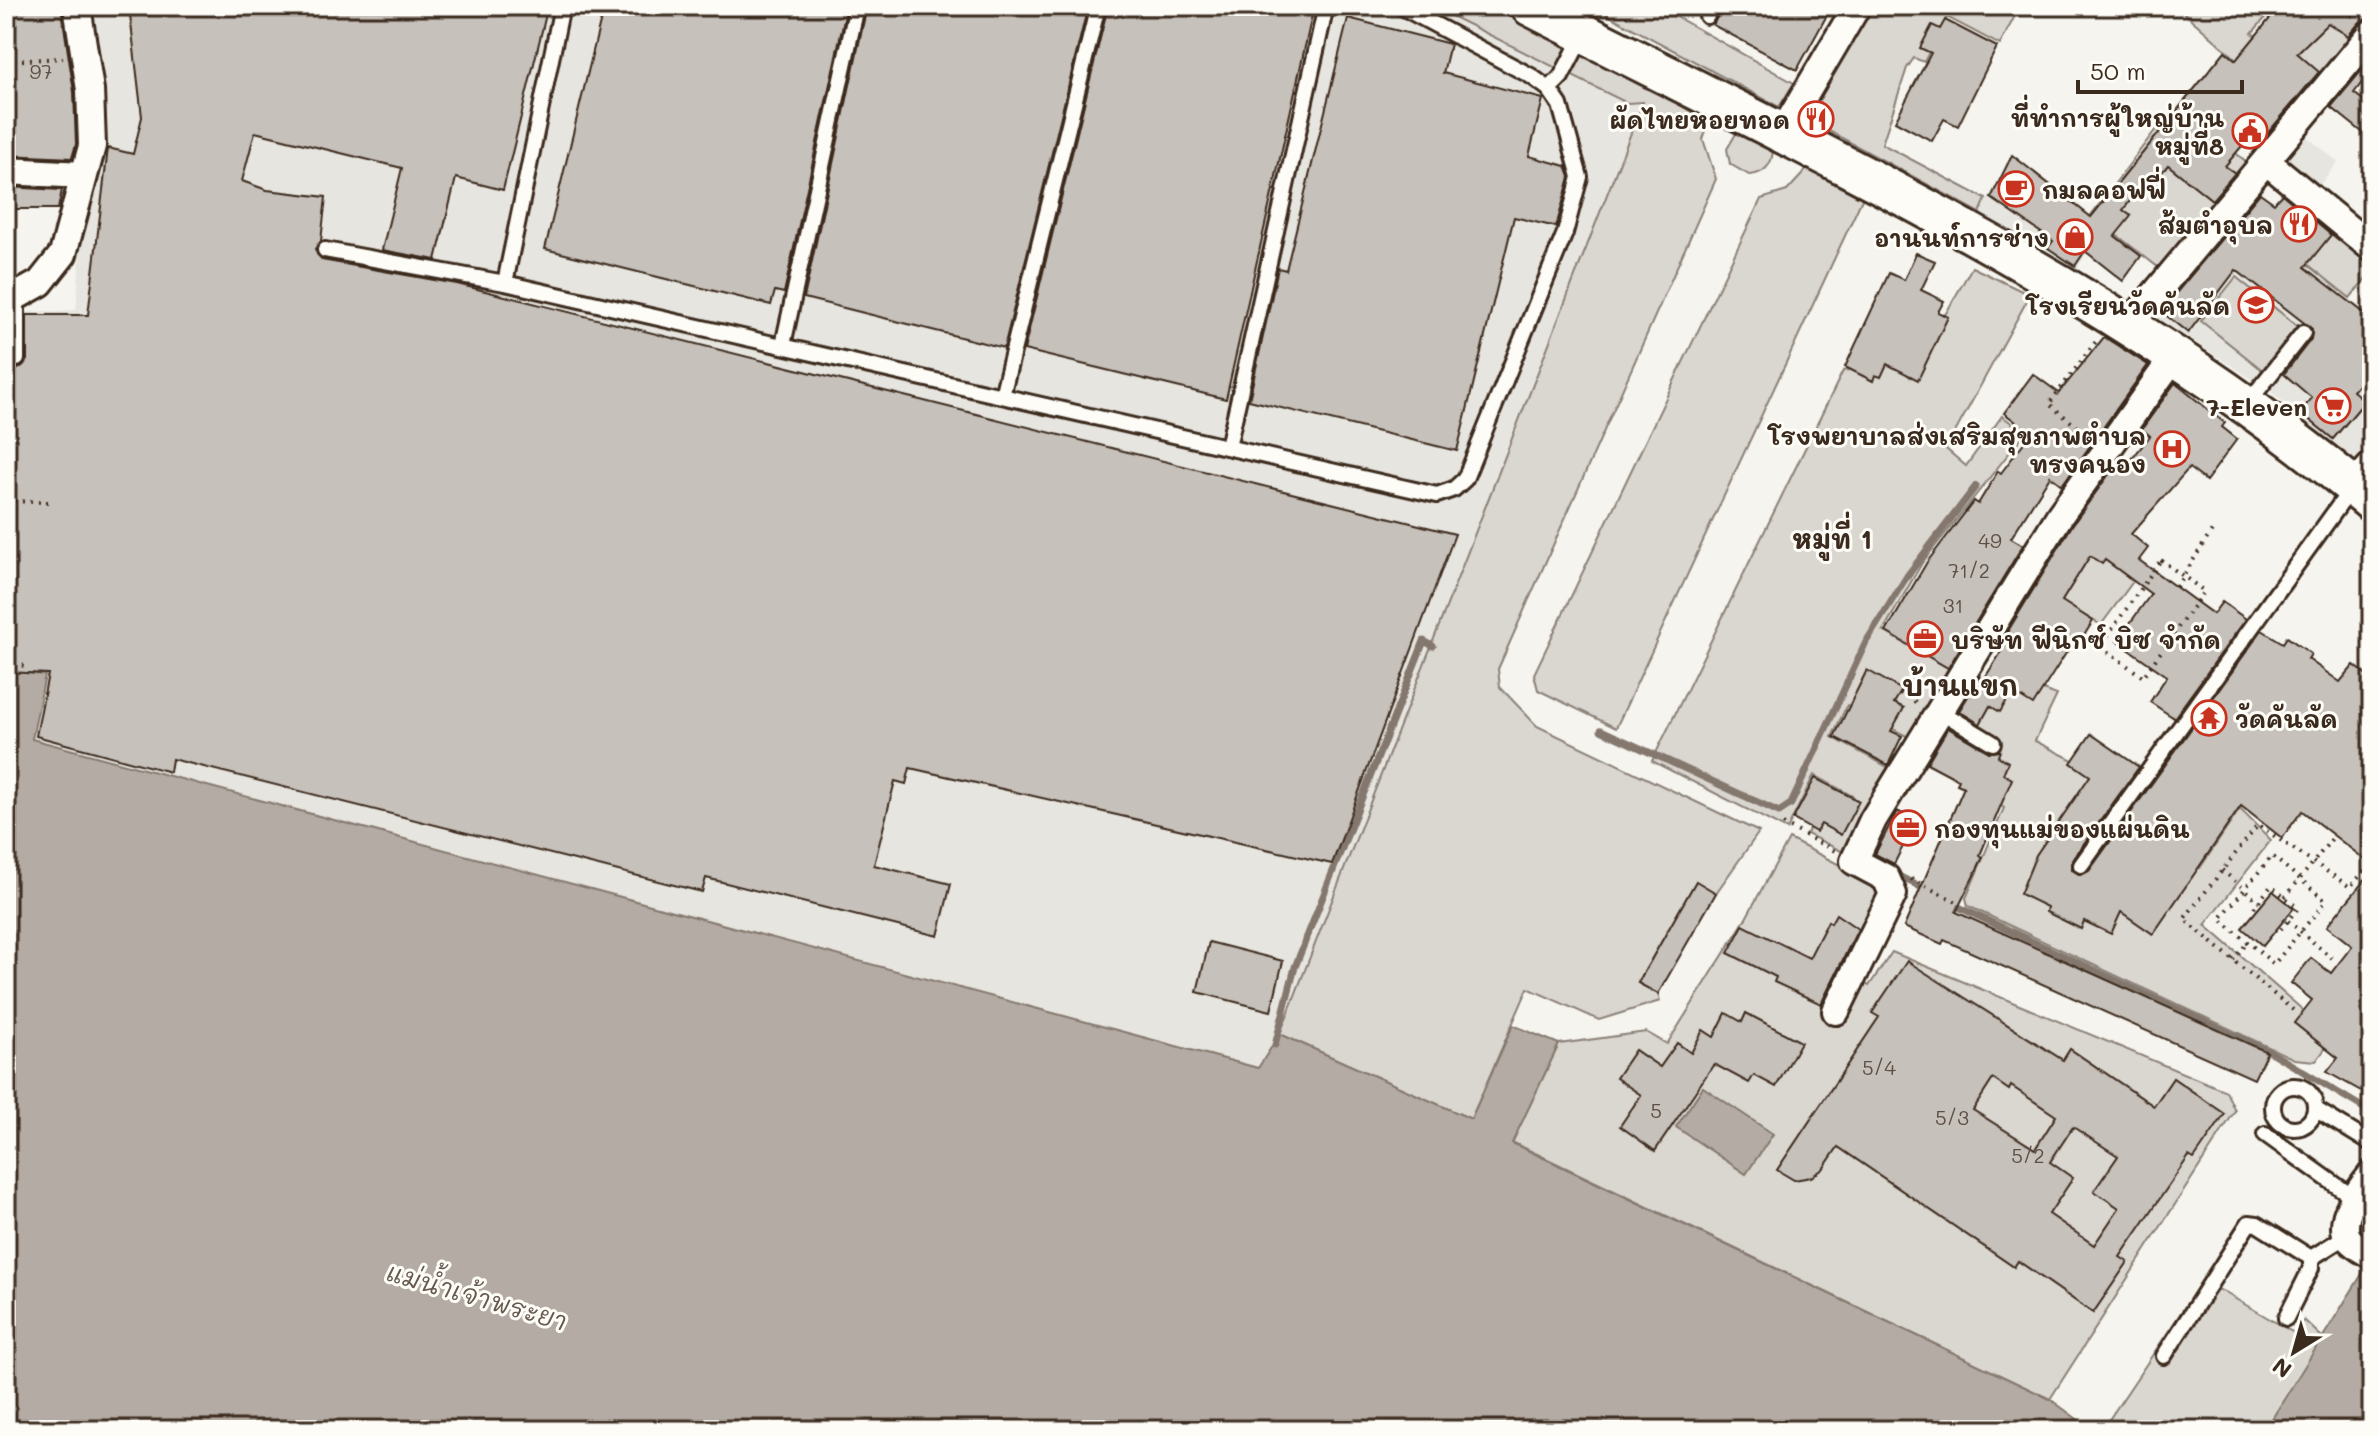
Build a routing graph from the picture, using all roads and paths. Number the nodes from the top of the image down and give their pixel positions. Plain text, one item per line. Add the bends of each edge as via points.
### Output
1 (77, 6) edge
2 (562, 6) edge
3 (857, 6) edge
4 (1098, 6) edge
5 (1326, 6) edge
6 (1400, 6) edge
7 (1530, 6) edge
8 (1854, 7) edge
9 (1584, 33) junction
10 (2372, 33) edge
11 (85, 56) junction
12 (6, 61) edge
13 (1549, 89) junction
14 (1783, 132) junction
15 (2266, 161) junction
16 (6, 171) edge
17 (83, 175) junction
18 (2372, 248) edge
19 (325, 250) dead end
20 (505, 283) junction
21 (11, 300) edge
22 (2114, 330) junction
23 (2303, 333) dead end
24 (783, 345) junction
25 (2176, 354) junction
26 (17, 359) dead end
27 (1002, 396) junction
28 (2247, 404) junction
29 (1228, 447) junction
30 (2106, 449) junction
31 (2366, 485) edge
32 (6, 501) edge
33 (48, 502) dead end
34 (2212, 531) dead end
35 (2183, 576) junction
36 (2176, 587) dead end
37 (6, 663) edge
38 (25, 666) dead end
39 (1940, 711) junction
40 (1993, 743) dead end
41 (1783, 824) dead end
42 (2334, 836) dead end
43 (1854, 861) junction
44 (2372, 863) edge
45 (2313, 864) junction
46 (2081, 865) dead end
47 (2222, 870) junction
48 (1906, 876) dead end
49 (2300, 879) junction
50 (2245, 889) junction
51 (2285, 897) junction
52 (2259, 902) junction
53 (1959, 903) dead end
54 (2254, 908) dead end
55 (2288, 921) junction
56 (2281, 929) dead end
57 (2301, 932) junction
58 (2248, 942) junction
59 (2332, 958) dead end
60 (2233, 960) junction
61 (2293, 1010) dead end
62 (1836, 1011) dead end
63 (2315, 1109) dead end
64 (2265, 1134) dead end
65 (2372, 1144) edge
66 (2372, 1174) edge
67 (2354, 1198) junction
68 (2346, 1236) junction
69 (2372, 1255) edge
70 (2311, 1258) junction
71 (2286, 1318) dead end
72 (2164, 1356) dead end

1 - 11 street
2 - 20 lane
3 - 24 lane
4 - 27 lane
5 - 29 lane
6 - 13 lane
7 - 9 main road
8 - 14 street
9 - 13 lane
9 - 14 main road
10 - 15 street
11 - 12 path
11 - 17 street via 92,146
13 - 29 lane via 1560,105 1579,167 1576,197 1465,479 1437,495
14 - 22 main road via 1948,219
15 - 18 street
15 - 22 street
16 - 17 street
17 - 21 street via 63,254 40,283
19 - 20 lane
20 - 24 lane
21 - 26 lane
22 - 25 main road
22 - 30 path via 2049,404
23 - 28 lane
24 - 27 lane
25 - 28 main road
25 - 30 street
27 - 29 lane
28 - 31 main road
30 - 39 street
31 - 46 lane
32 - 33 path
34 - 35 path
35 - 35 path via 2161,560 2100,646 2143,677 2204,591
35 - 36 path
37 - 38 path
39 - 40 lane
39 - 43 street
41 - 43 path
42 - 45 path
43 - 62 street via 1886,878 1893,894
44 - 45 path via 2350,887
45 - 47 path via 2258,825
45 - 49 path
47 - 50 path
47 - 60 path via 2184,919
48 - 53 path
49 - 50 path via 2272,856
49 - 51 path
49 - 57 path via 2326,901
50 - 52 path
50 - 58 path via 2220,919
51 - 52 path via 2271,886
51 - 55 path via 2298,908
52 - 54 path
55 - 56 path
55 - 57 path
57 - 58 path via 2274,964
57 - 59 path
58 - 60 path
60 - 61 path
63 - 65 lane
64 - 67 lane
66 - 67 street
67 - 68 street
68 - 69 street
68 - 70 lane
70 - 71 lane
70 - 72 lane via 2249,1223

